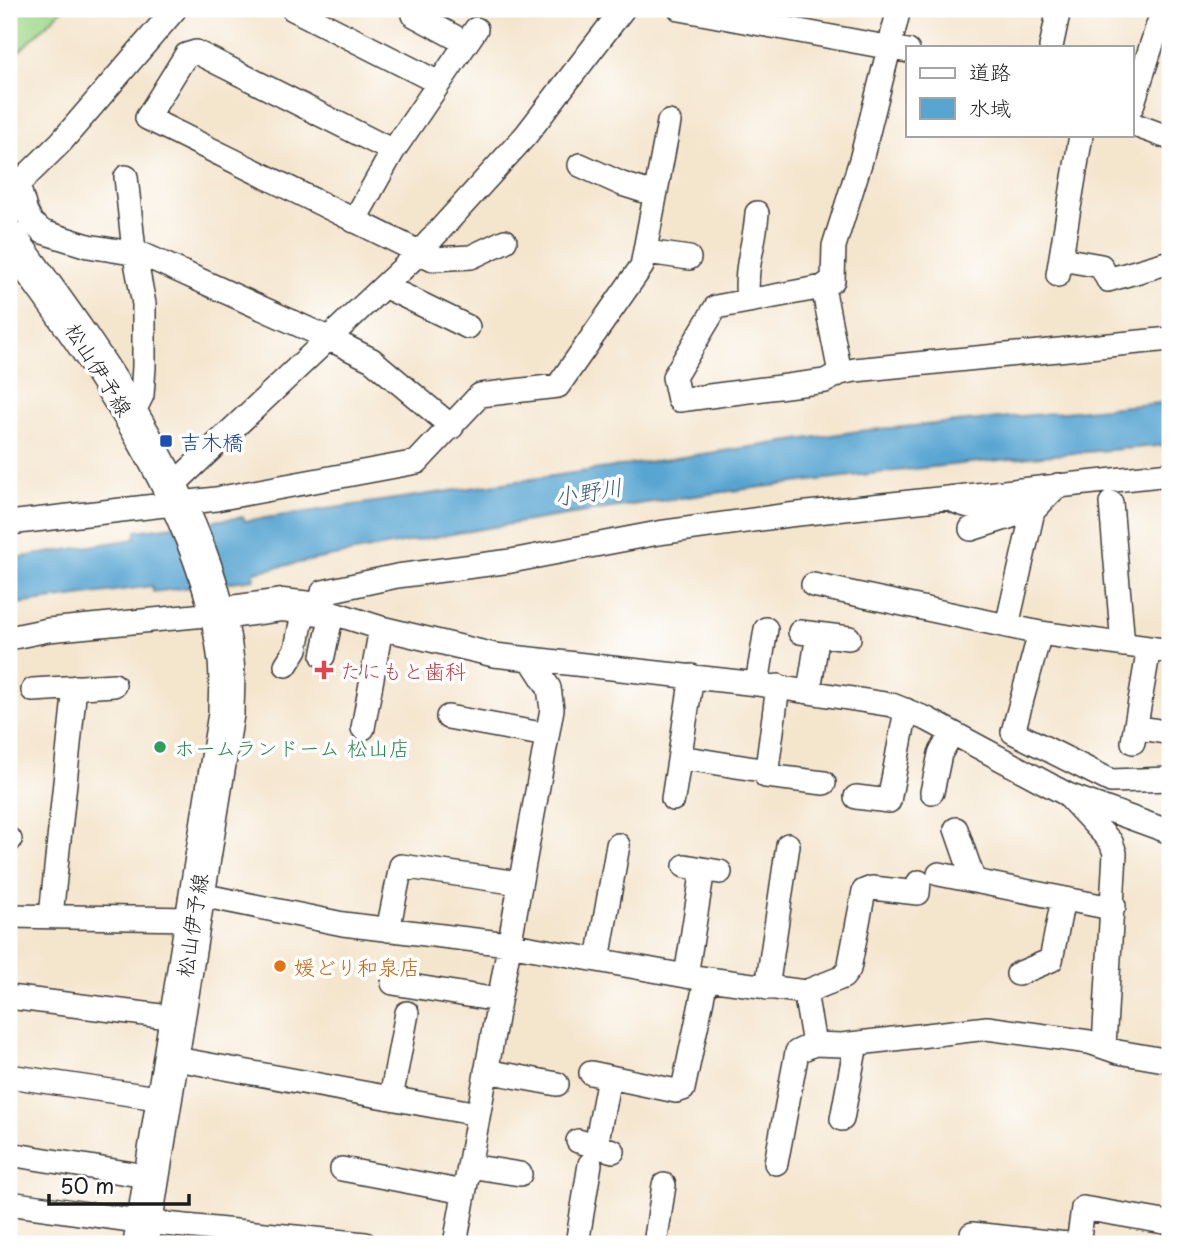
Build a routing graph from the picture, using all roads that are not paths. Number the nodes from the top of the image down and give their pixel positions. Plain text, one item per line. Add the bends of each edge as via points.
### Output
1 (174, 9) edge
2 (293, 9) edge
3 (418, 9) edge
4 (623, 9) edge
5 (680, 9) edge
6 (900, 9) edge
7 (1059, 9) edge
8 (1168, 9) edge
9 (1051, 46) edge
10 (899, 50) edge
11 (439, 83) junction
12 (1134, 100) edge
13 (669, 122) dead end
14 (1134, 125) edge
15 (1081, 136) edge
16 (1170, 138) edge
17 (393, 151) junction
18 (580, 165) dead end
19 (126, 177) dead end
20 (13, 189) edge
21 (654, 194) junction
22 (757, 213) dead end
23 (354, 221) junction
24 (9, 238) edge
25 (505, 241) dead end
26 (134, 251) junction
27 (647, 252) junction
28 (418, 254) junction
29 (689, 258) dead end
30 (1170, 262) edge
31 (384, 286) junction
32 (823, 287) junction
33 (748, 301) junction
34 (468, 327) dead end
35 (328, 338) junction
36 (1170, 339) edge
37 (840, 373) junction
38 (126, 412) junction
39 (452, 427) junction
40 (1170, 474) edge
41 (1058, 485) junction
42 (947, 496) junction
43 (177, 499) junction
44 (1111, 503) dead end
45 (1033, 511) junction
46 (9, 523) edge
47 (971, 529) dead end
48 (813, 585) dead end
49 (215, 610) junction
50 (319, 610) junction
51 (1007, 626) junction
52 (381, 628) junction
53 (766, 629) dead end
54 (1040, 633) junction
55 (9, 638) edge
56 (849, 638) dead end
57 (1123, 645) junction
58 (1159, 650) edge
59 (323, 656) dead end
60 (531, 660) junction
61 (286, 665) dead end
62 (692, 676) junction
63 (114, 685) dead end
64 (767, 685) junction
65 (75, 687) junction
66 (33, 690) dead end
67 (809, 691) junction
68 (906, 710) junction
69 (448, 716) dead end
70 (363, 728) dead end
71 (952, 733) junction
72 (1170, 733) edge
73 (547, 734) junction
74 (680, 757) junction
75 (767, 771) junction
76 (1102, 775) junction
77 (1170, 779) edge
78 (824, 783) dead end
79 (1059, 791) junction
80 (932, 792) dead end
81 (856, 797) dead end
82 (673, 799) dead end
83 (956, 829) dead end
84 (1170, 832) edge
85 (618, 845) dead end
86 (788, 845) dead end
87 (703, 869) dead end
88 (974, 881) junction
89 (519, 883) junction
90 (1063, 899) junction
91 (194, 906) junction
92 (1114, 906) junction
93 (9, 916) edge
94 (51, 916) junction
95 (388, 930) junction
96 (508, 944) junction
97 (598, 960) junction
98 (1018, 974) dead end
99 (696, 978) junction
100 (393, 983) dead end
101 (767, 988) junction
102 (805, 992) junction
103 (9, 997) edge
104 (498, 1000) junction
105 (407, 1013) dead end
106 (177, 1018) junction
107 (814, 1044) junction
108 (856, 1044) junction
109 (1104, 1046) junction
110 (171, 1058) junction
111 (1170, 1061) edge
112 (486, 1071) junction
113 (9, 1076) edge
114 (557, 1084) dead end
115 (391, 1098) junction
116 (164, 1099) junction
117 (478, 1114) junction
118 (842, 1119) dead end
119 (9, 1154) edge
120 (776, 1163) dead end
121 (469, 1166) junction
122 (342, 1169) dead end
123 (520, 1174) dead end
124 (152, 1177) junction
125 (664, 1185) dead end
126 (464, 1192) junction
127 (9, 1203) edge
128 (1170, 1223) edge
129 (143, 1233) edge
130 (365, 1244) edge
131 (455, 1244) edge
132 (577, 1244) edge
133 (655, 1244) edge
134 (971, 1244) edge
135 (1079, 1244) edge

1 - 20 street via 104,95
2 - 11 street
3 - 11 street via 414,15 471,36
4 - 28 street via 526,135
5 - 10 street
6 - 10 street
7 - 9 street
8 - 12 street via 1159,22
10 - 32 street via 834,246 833,281
11 - 17 street
13 - 21 street
14 - 16 street
15 - 30 street via 1060,267 1101,266 1108,280
17 - 23 street
17 - 23 street via 196,52 186,55 147,118
18 - 21 street
19 - 26 street
20 - 26 street via 43,232 88,246
21 - 27 street
22 - 33 street via 756,235 746,265
23 - 28 street
24 - 38 main road, 松山伊予線 via 78,332
25 - 28 street via 471,257 448,260
26 - 35 street
26 - 38 street via 144,303 144,367 142,395
27 - 29 street
27 - 39 street via 642,266 558,386 480,395
28 - 31 street
31 - 34 street
31 - 35 street
32 - 33 street
32 - 37 street
33 - 37 street via 716,307 674,377 679,400 825,381
35 - 39 street via 372,360
35 - 43 street
36 - 37 street
38 - 43 main road, 松山伊予線
39 - 43 street via 417,462
40 - 41 street
41 - 42 street
41 - 45 street
42 - 45 street via 976,509
42 - 50 street via 658,533 511,561 397,576 323,592
43 - 46 street
43 - 49 main road via 201,556
44 - 57 street
45 - 47 street
45 - 51 street
48 - 51 street
49 - 50 street via 282,605
49 - 55 street
49 - 91 main road, 松山伊予線 via 226,661 226,714
50 - 52 street
50 - 59 street
50 - 61 street
51 - 54 street
52 - 60 street via 470,651
52 - 70 street
53 - 64 street
54 - 57 street
54 - 76 street via 1013,732
56 - 67 street via 809,633
57 - 58 street
58 - 72 street via 1134,735
60 - 62 street
60 - 73 street via 553,698
62 - 64 street
62 - 74 street
63 - 65 street
64 - 67 street
64 - 75 street
65 - 66 street
65 - 94 street
67 - 68 street
68 - 71 street
68 - 81 street via 890,801
69 - 73 street
71 - 79 street
71 - 80 street via 940,754
73 - 89 street
74 - 75 street
74 - 82 street
75 - 78 street via 766,776
76 - 77 street via 1111,781
76 - 79 street
79 - 84 street
79 - 92 street via 1111,842 1116,864
83 - 88 street
85 - 97 street
86 - 101 street
87 - 99 street
88 - 90 street
88 - 102 street via 929,878 918,893 864,891 849,970 843,977
89 - 95 street via 401,866
89 - 96 street
90 - 92 street
90 - 98 street via 1051,960
91 - 94 street
91 - 95 street
91 - 106 main road, 松山伊予線
92 - 109 street
93 - 94 street
95 - 96 street
96 - 97 street
96 - 104 street
97 - 99 street
99 - 101 street
99 - 132 street via 684,1089 600,1075 593,1155
100 - 104 street
101 - 102 street
102 - 107 street
103 - 106 street
104 - 112 street
105 - 115 street
106 - 110 main road, 松山伊予線
107 - 108 street
107 - 120 street via 797,1052
108 - 109 street via 986,1028
108 - 118 street
109 - 111 street
110 - 115 street
110 - 116 main road, 松山伊予線
112 - 114 street
112 - 117 street
113 - 116 street
115 - 117 street
116 - 124 main road, 松山伊予線
117 - 121 street
119 - 124 street
121 - 123 street
121 - 126 street
122 - 126 street
124 - 129 main road, 松山伊予線
125 - 133 street
126 - 131 street
127 - 129 street
128 - 135 street via 1083,1208
129 - 130 street
134 - 135 street via 972,1234

